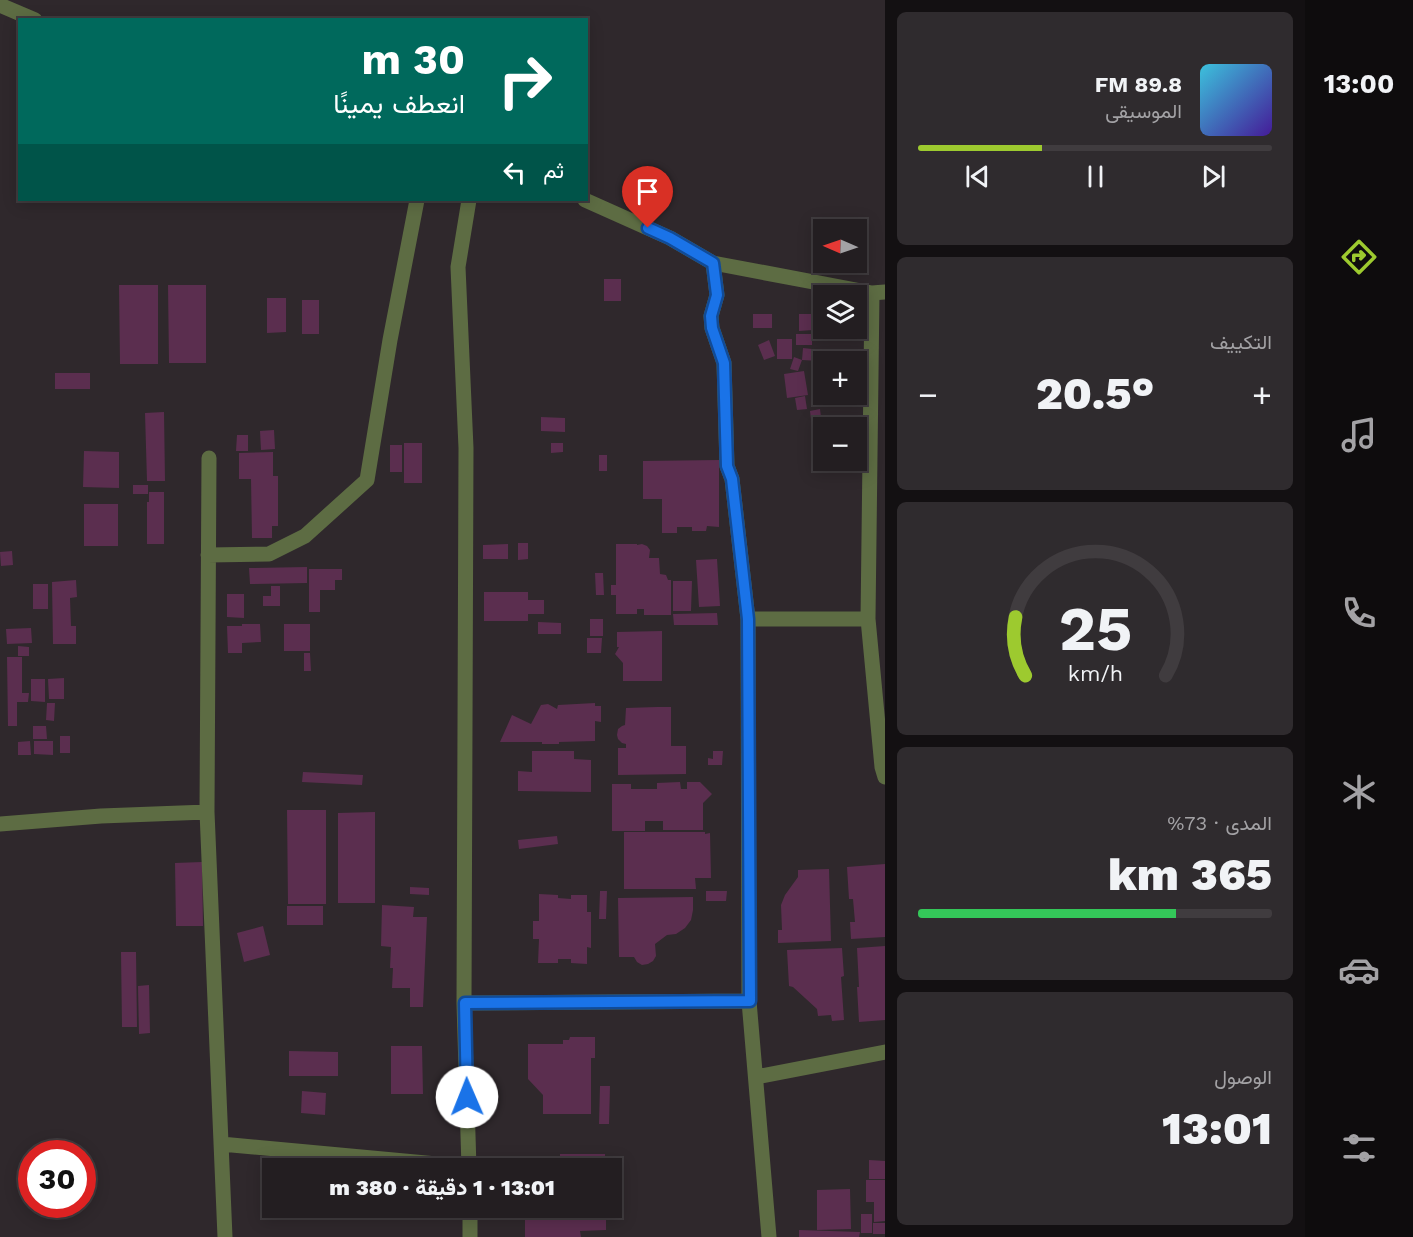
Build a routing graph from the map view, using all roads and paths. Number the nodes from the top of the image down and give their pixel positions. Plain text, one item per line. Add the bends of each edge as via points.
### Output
1 (0, 5) edge
2 (30, 18) edge
3 (417, 201) edge
4 (469, 201) edge
5 (587, 201) edge
6 (713, 263) junction
7 (879, 292) edge
8 (209, 458) dead end
9 (208, 555) junction
10 (748, 619) junction
11 (868, 619) junction
12 (885, 777) edge
13 (207, 812) junction
14 (0, 824) edge
15 (750, 1001) junction
16 (465, 1003) junction
17 (885, 1052) edge
18 (756, 1077) junction
19 (221, 1144) junction
20 (366, 1158) edge
21 (469, 1158) edge
22 (470, 1218) edge
23 (225, 1237) edge
24 (470, 1237) edge
25 (769, 1237) edge

1 - 2 street
3 - 9 street via 367,480 305,536 269,554
4 - 16 street via 458,267 466,448
5 - 6 street via 670,238
6 - 7 street
6 - 10 street via 717,295 711,322 724,363 727,466 732,479
7 - 11 street
8 - 9 street
9 - 13 street
10 - 11 street
10 - 15 street
11 - 12 street
13 - 14 street
13 - 19 street
15 - 16 street
15 - 18 street
16 - 21 street
17 - 18 street
18 - 25 street
19 - 20 street
19 - 23 street
22 - 24 street

